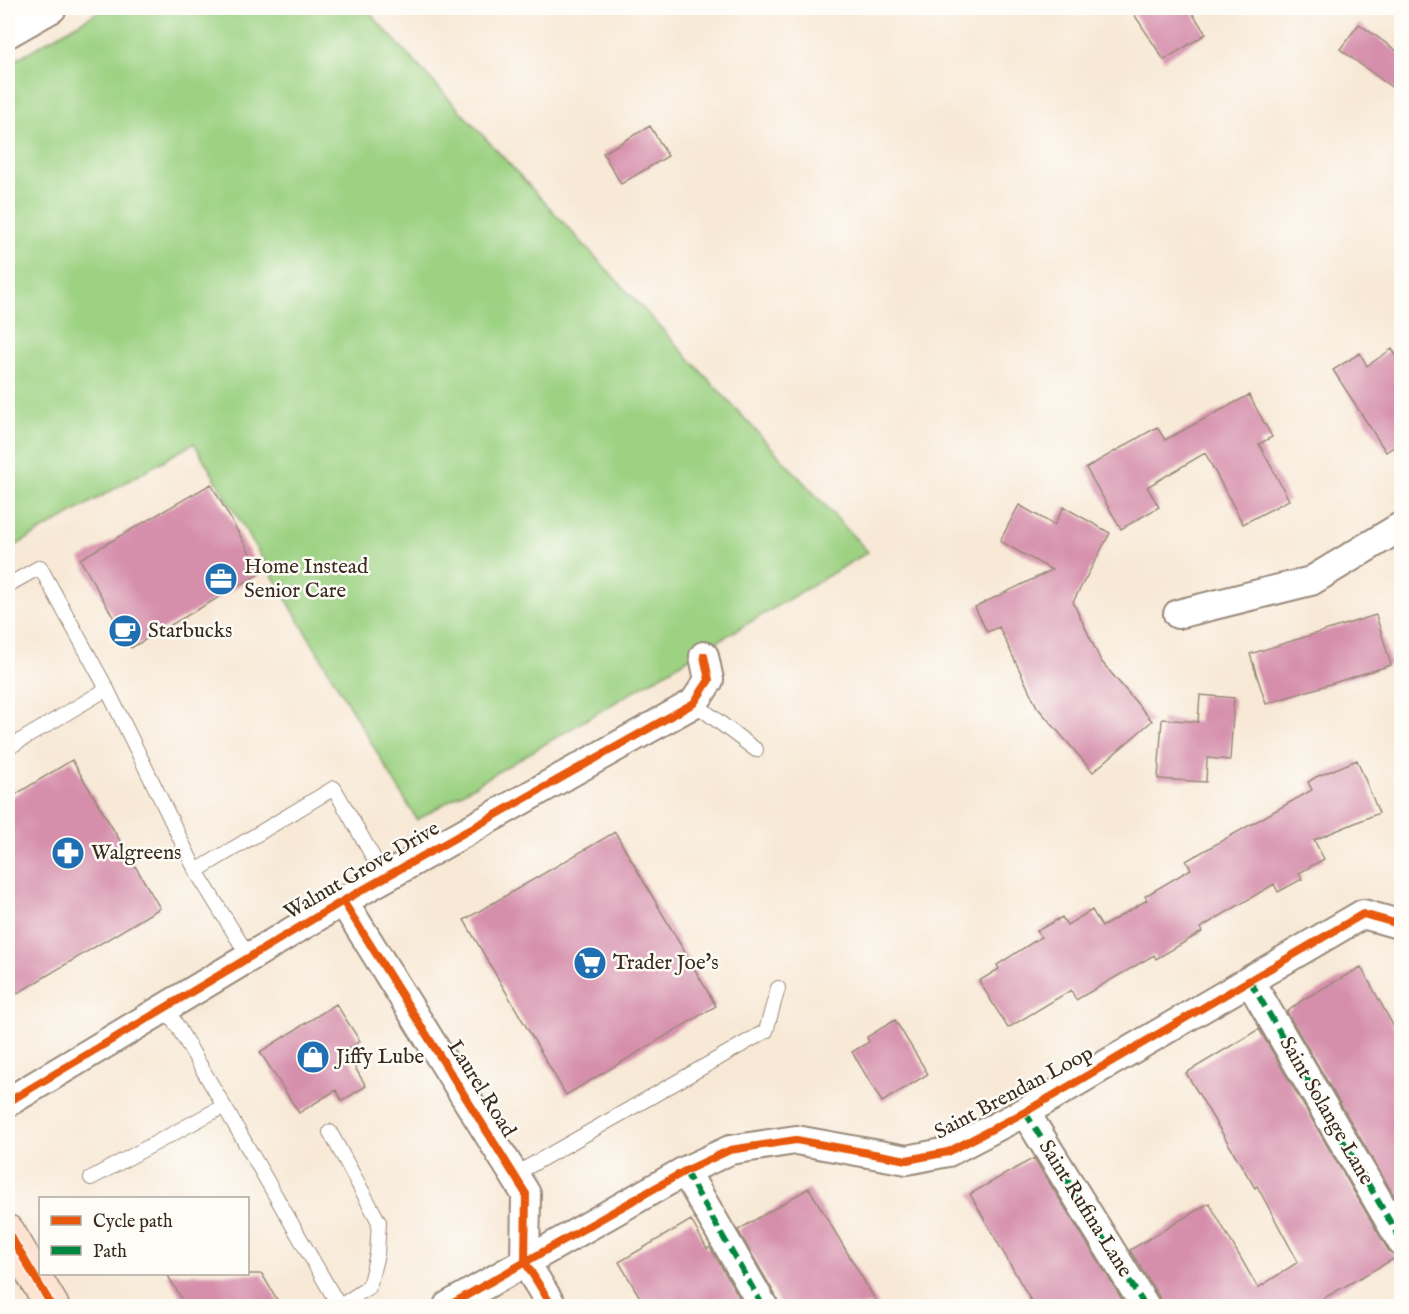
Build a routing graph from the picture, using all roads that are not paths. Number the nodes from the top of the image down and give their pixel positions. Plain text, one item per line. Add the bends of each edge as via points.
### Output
1 (52, 8) edge
2 (8, 33) edge
3 (1401, 525) edge
4 (8, 585) edge
5 (1178, 614) dead end
6 (704, 656) dead end
7 (107, 689) junction
8 (694, 703) junction
9 (8, 748) edge
10 (756, 750) dead end
11 (196, 870) junction
12 (385, 878) junction
13 (343, 901) junction
14 (1401, 925) edge
15 (249, 957) junction
16 (1250, 981) junction
17 (778, 988) dead end
18 (166, 1007) junction
19 (8, 1102) edge
20 (224, 1106) junction
21 (1025, 1112) junction
22 (330, 1132) dead end
23 (686, 1171) junction
24 (514, 1175) junction
25 (91, 1178) dead end
26 (8, 1232) edge
27 (1401, 1242) edge
28 (525, 1262) junction
29 (52, 1306) edge
30 (339, 1306) edge
31 (448, 1306) edge
32 (552, 1306) edge
33 (764, 1306) edge
34 (1145, 1306) edge

1 - 2 street
3 - 5 street via 1311,581
4 - 7 lane via 40,567
6 - 8 street via 709,680
7 - 9 lane
7 - 11 lane
8 - 10 lane
8 - 12 street, Walnut Grove Drive
11 - 12 lane via 334,788
11 - 15 lane
12 - 13 street, Walnut Grove Drive
13 - 15 street, Walnut Grove Drive
13 - 24 street, Laurel Road
14 - 16 street, Saint Brendan Loop via 1363,914
15 - 18 street, Walnut Grove Drive
16 - 21 street, Saint Brendan Loop
16 - 27 street, Saint Solange Lane
17 - 24 lane via 766,1031
18 - 19 street, Walnut Grove Drive
18 - 20 lane
20 - 25 lane
20 - 30 lane
21 - 23 street, Saint Brendan Loop via 948,1152 908,1160 796,1140 730,1150
21 - 34 street, Saint Rufina Lane
22 - 30 lane via 379,1222 369,1287
23 - 28 street, Saint Brendan Loop
23 - 33 street
24 - 28 street, Laurel Road via 526,1194
26 - 29 main road
28 - 31 street, Saint Brendan Loop
28 - 32 street

